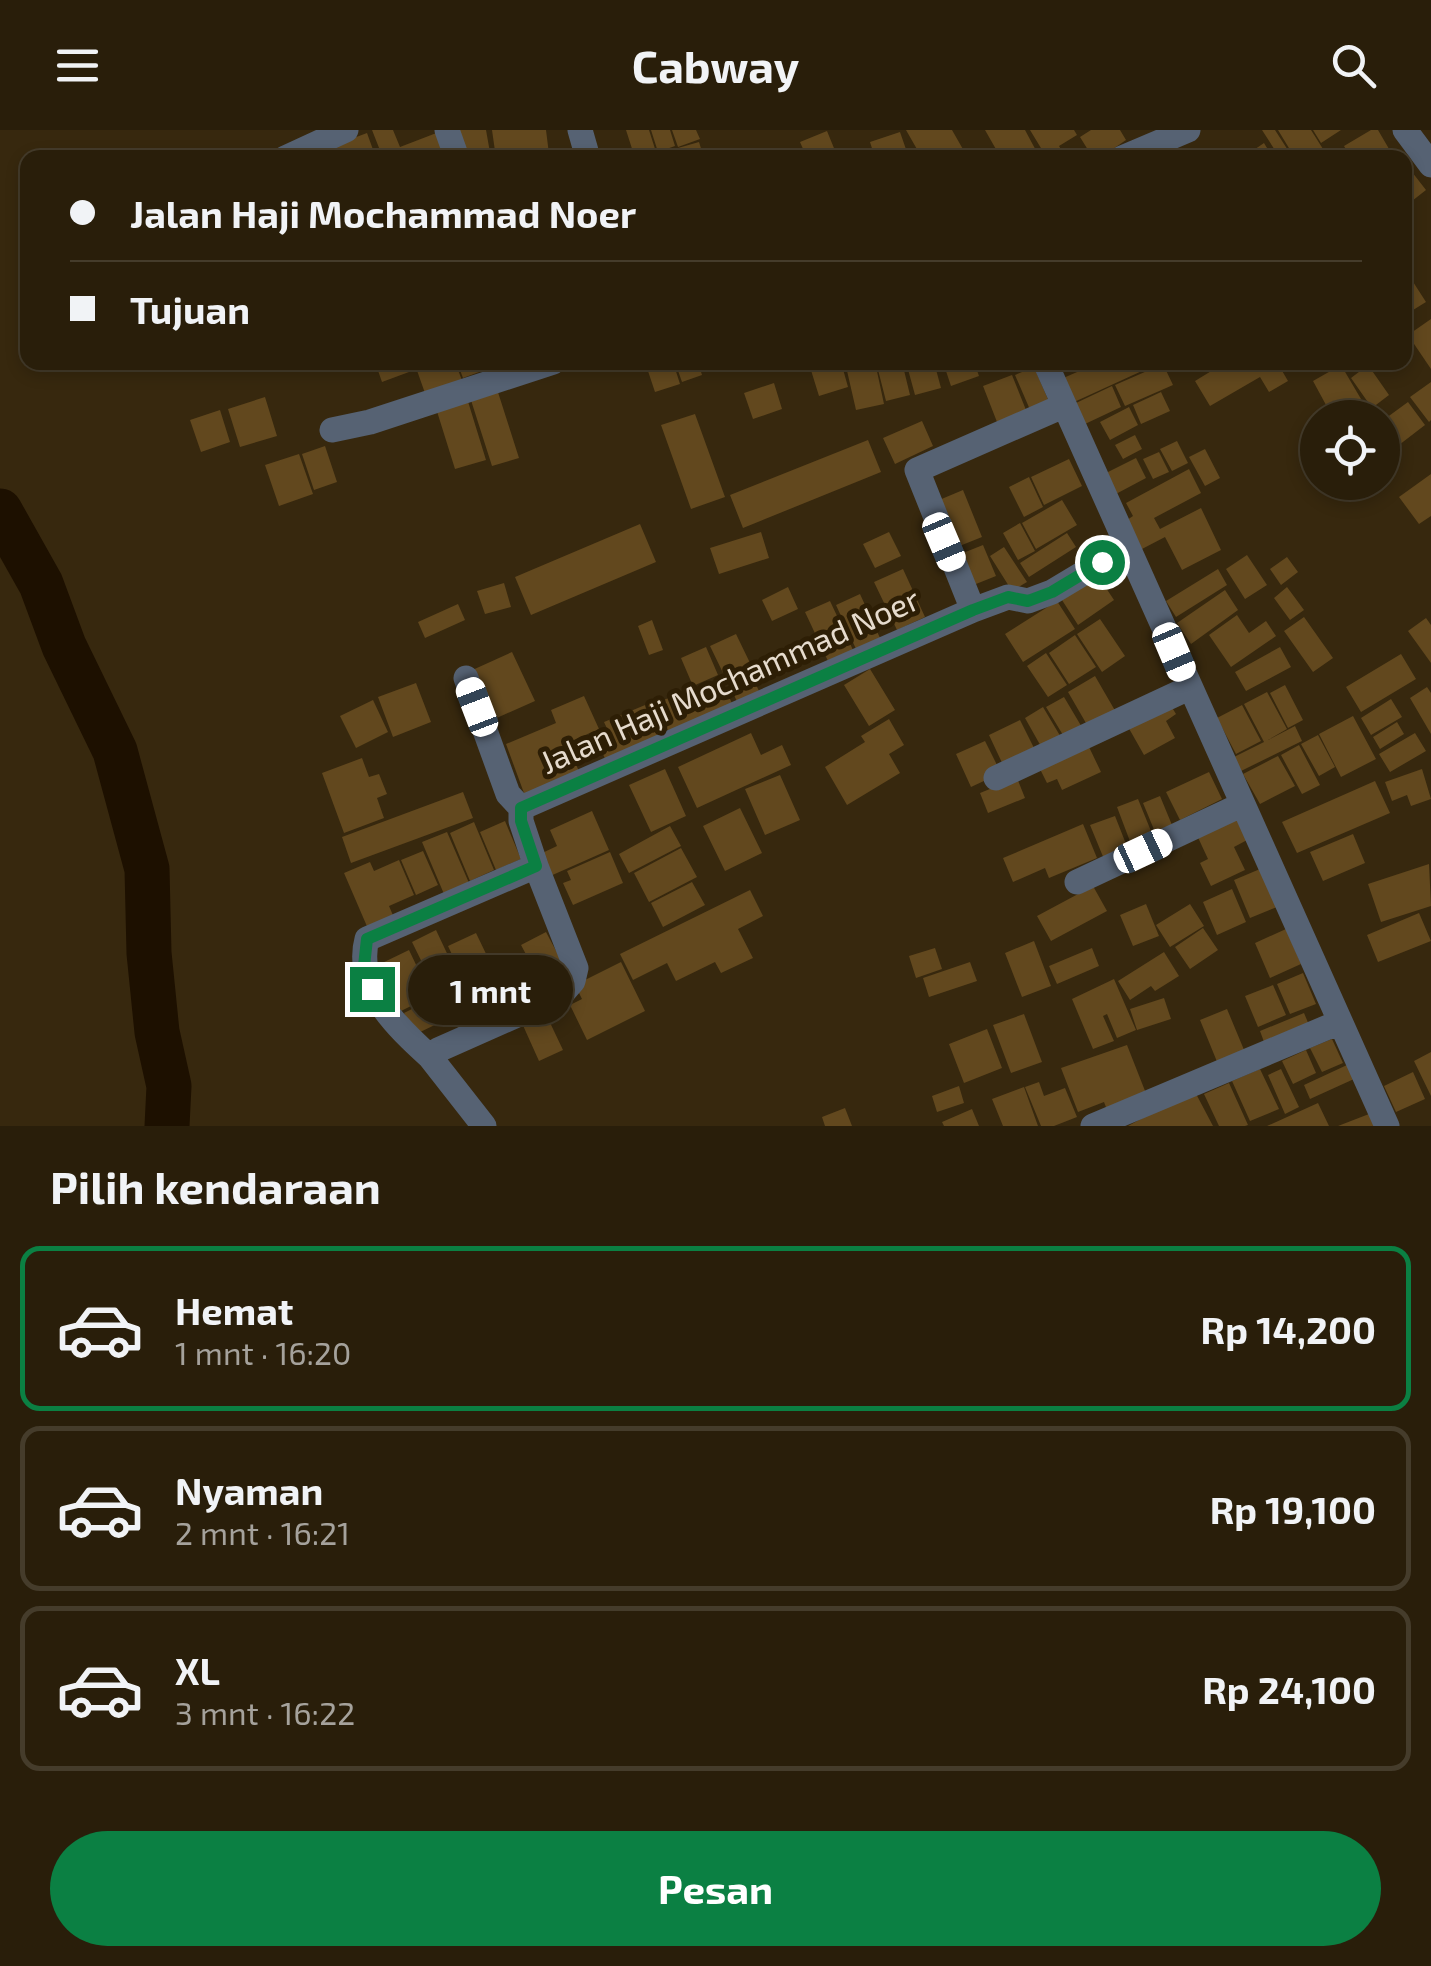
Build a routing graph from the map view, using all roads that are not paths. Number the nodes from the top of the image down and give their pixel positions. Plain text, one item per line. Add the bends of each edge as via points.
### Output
1 (346, 130) edge
2 (1188, 130) edge
3 (1405, 130) edge
4 (302, 150) edge
5 (1141, 150) edge
6 (1431, 165) edge
7 (529, 370) edge
8 (1048, 370) edge
9 (1063, 406) junction
10 (332, 430) dead end
11 (1127, 547) junction
12 (973, 610) junction
13 (466, 678) dead end
14 (1189, 688) junction
15 (996, 778) dead end
16 (1242, 805) junction
17 (521, 808) junction
18 (536, 866) junction
19 (1077, 882) dead end
20 (1340, 1022) junction
21 (430, 1057) junction
22 (484, 1126) edge
23 (1093, 1126) edge
24 (1387, 1126) edge

1 - 4 street
2 - 5 street
3 - 6 street
7 - 10 street
8 - 9 street
9 - 11 street
9 - 12 street via 917,470
11 - 12 street, Jalan Haji Mochammad Noer via 1052,592
11 - 14 street
12 - 17 street, Jalan Haji Mochammad Noer
13 - 17 street via 508,794
14 - 15 street
14 - 16 street
16 - 19 street
16 - 20 street
17 - 18 street
18 - 21 street via 576,968 573,980 560,996
18 - 21 street via 367,939 364,966 372,989
20 - 23 street
20 - 24 street
21 - 22 street

